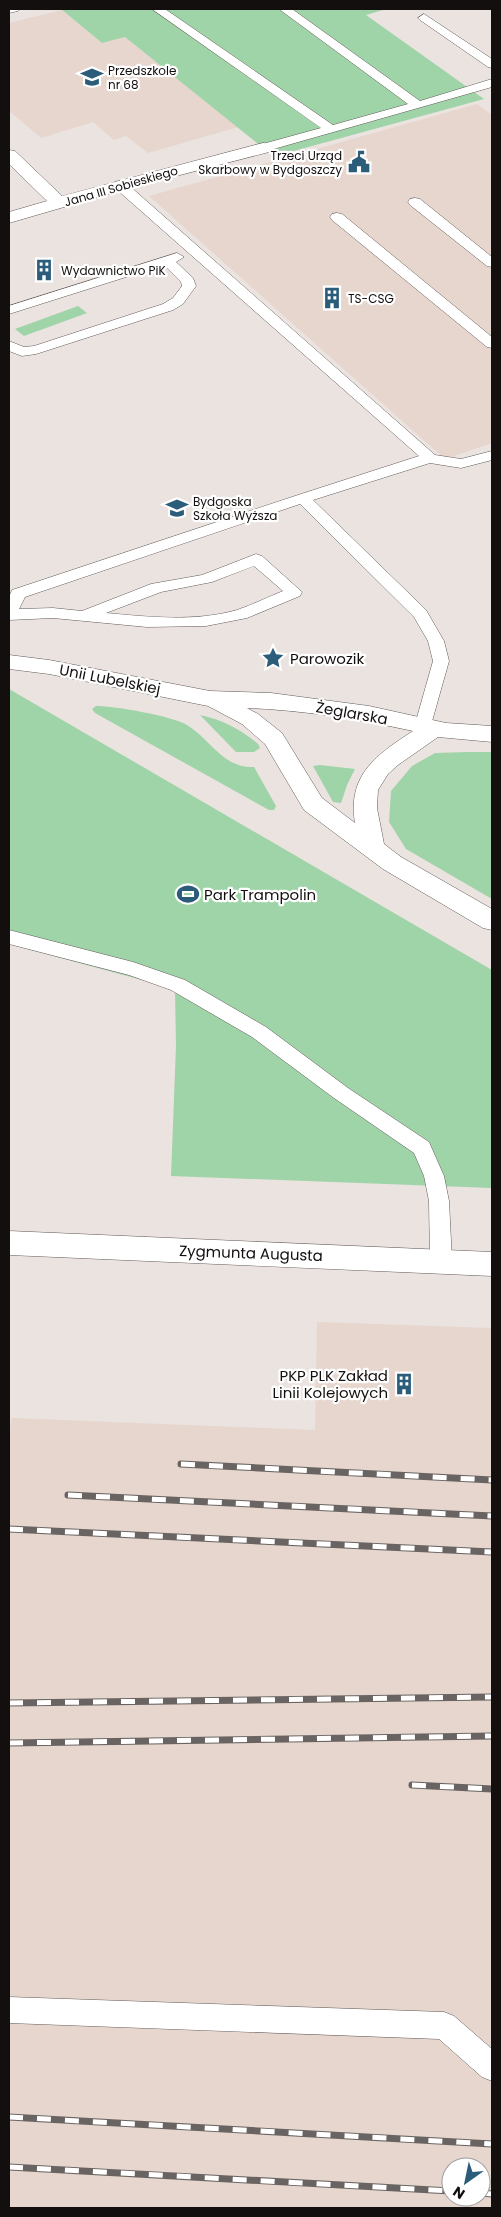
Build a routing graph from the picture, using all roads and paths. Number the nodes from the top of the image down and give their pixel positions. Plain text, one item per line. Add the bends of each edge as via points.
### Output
1 (14, 9) edge
2 (285, 9) edge
3 (9, 10) edge
4 (164, 10) edge
5 (424, 18) dead end
6 (492, 64) edge
7 (492, 83) edge
8 (418, 105) junction
9 (331, 129) junction
10 (263, 148) joint
11 (9, 155) edge
12 (120, 185) junction
13 (414, 202) dead end
14 (59, 203) junction
15 (337, 217) dead end
16 (9, 218) edge
17 (196, 251) junction
18 (166, 260) junction
19 (492, 263) edge
20 (9, 310) edge
21 (492, 344) edge
22 (9, 345) edge
23 (492, 455) edge
24 (430, 458) junction
25 (303, 498) junction
26 (13, 589) edge
27 (9, 614) edge
28 (86, 615) junction
29 (9, 662) edge
30 (210, 699) junction
31 (428, 728) junction
32 (492, 734) edge
33 (372, 848) junction
34 (492, 921) edge
35 (9, 937) edge
36 (9, 1243) edge
37 (441, 1262) junction
38 (492, 1264) edge
39 (9, 2010) edge
40 (492, 2067) edge

1 - 3 lane
2 - 8 lane
4 - 9 lane
5 - 6 lane
7 - 8 lane
8 - 9 lane
9 - 10 lane
10 - 12 street, Jana III Sobieskiego
11 - 14 street
12 - 14 street, Jana III Sobieskiego
12 - 17 lane
13 - 19 lane
14 - 16 street, Jana III Sobieskiego
15 - 21 lane
17 - 18 lane
17 - 24 lane
18 - 20 lane
18 - 22 lane via 188,281 189,286 168,307 36,350 22,352
23 - 24 lane via 466,464 449,464
24 - 25 lane
25 - 26 lane
25 - 31 lane via 420,614 436,641 441,661
26 - 27 lane
27 - 28 lane
28 - 28 lane via 147,622 206,621 241,614 294,592 256,559 206,579 157,588
29 - 30 street, Unii Lubelskiej
30 - 31 street, Żeglarska via 271,701 369,714
30 - 33 street via 265,730 287,758 313,804
31 - 32 street, Żeglarska
31 - 33 street via 380,768 367,790 365,800
33 - 34 street via 406,872
35 - 37 lane via 133,969 178,985 258,1032 422,1148 434,1176 439,1201
36 - 37 street, Zygmunta Augusta
37 - 38 street, Zygmunta Augusta
39 - 40 lane via 444,2026

